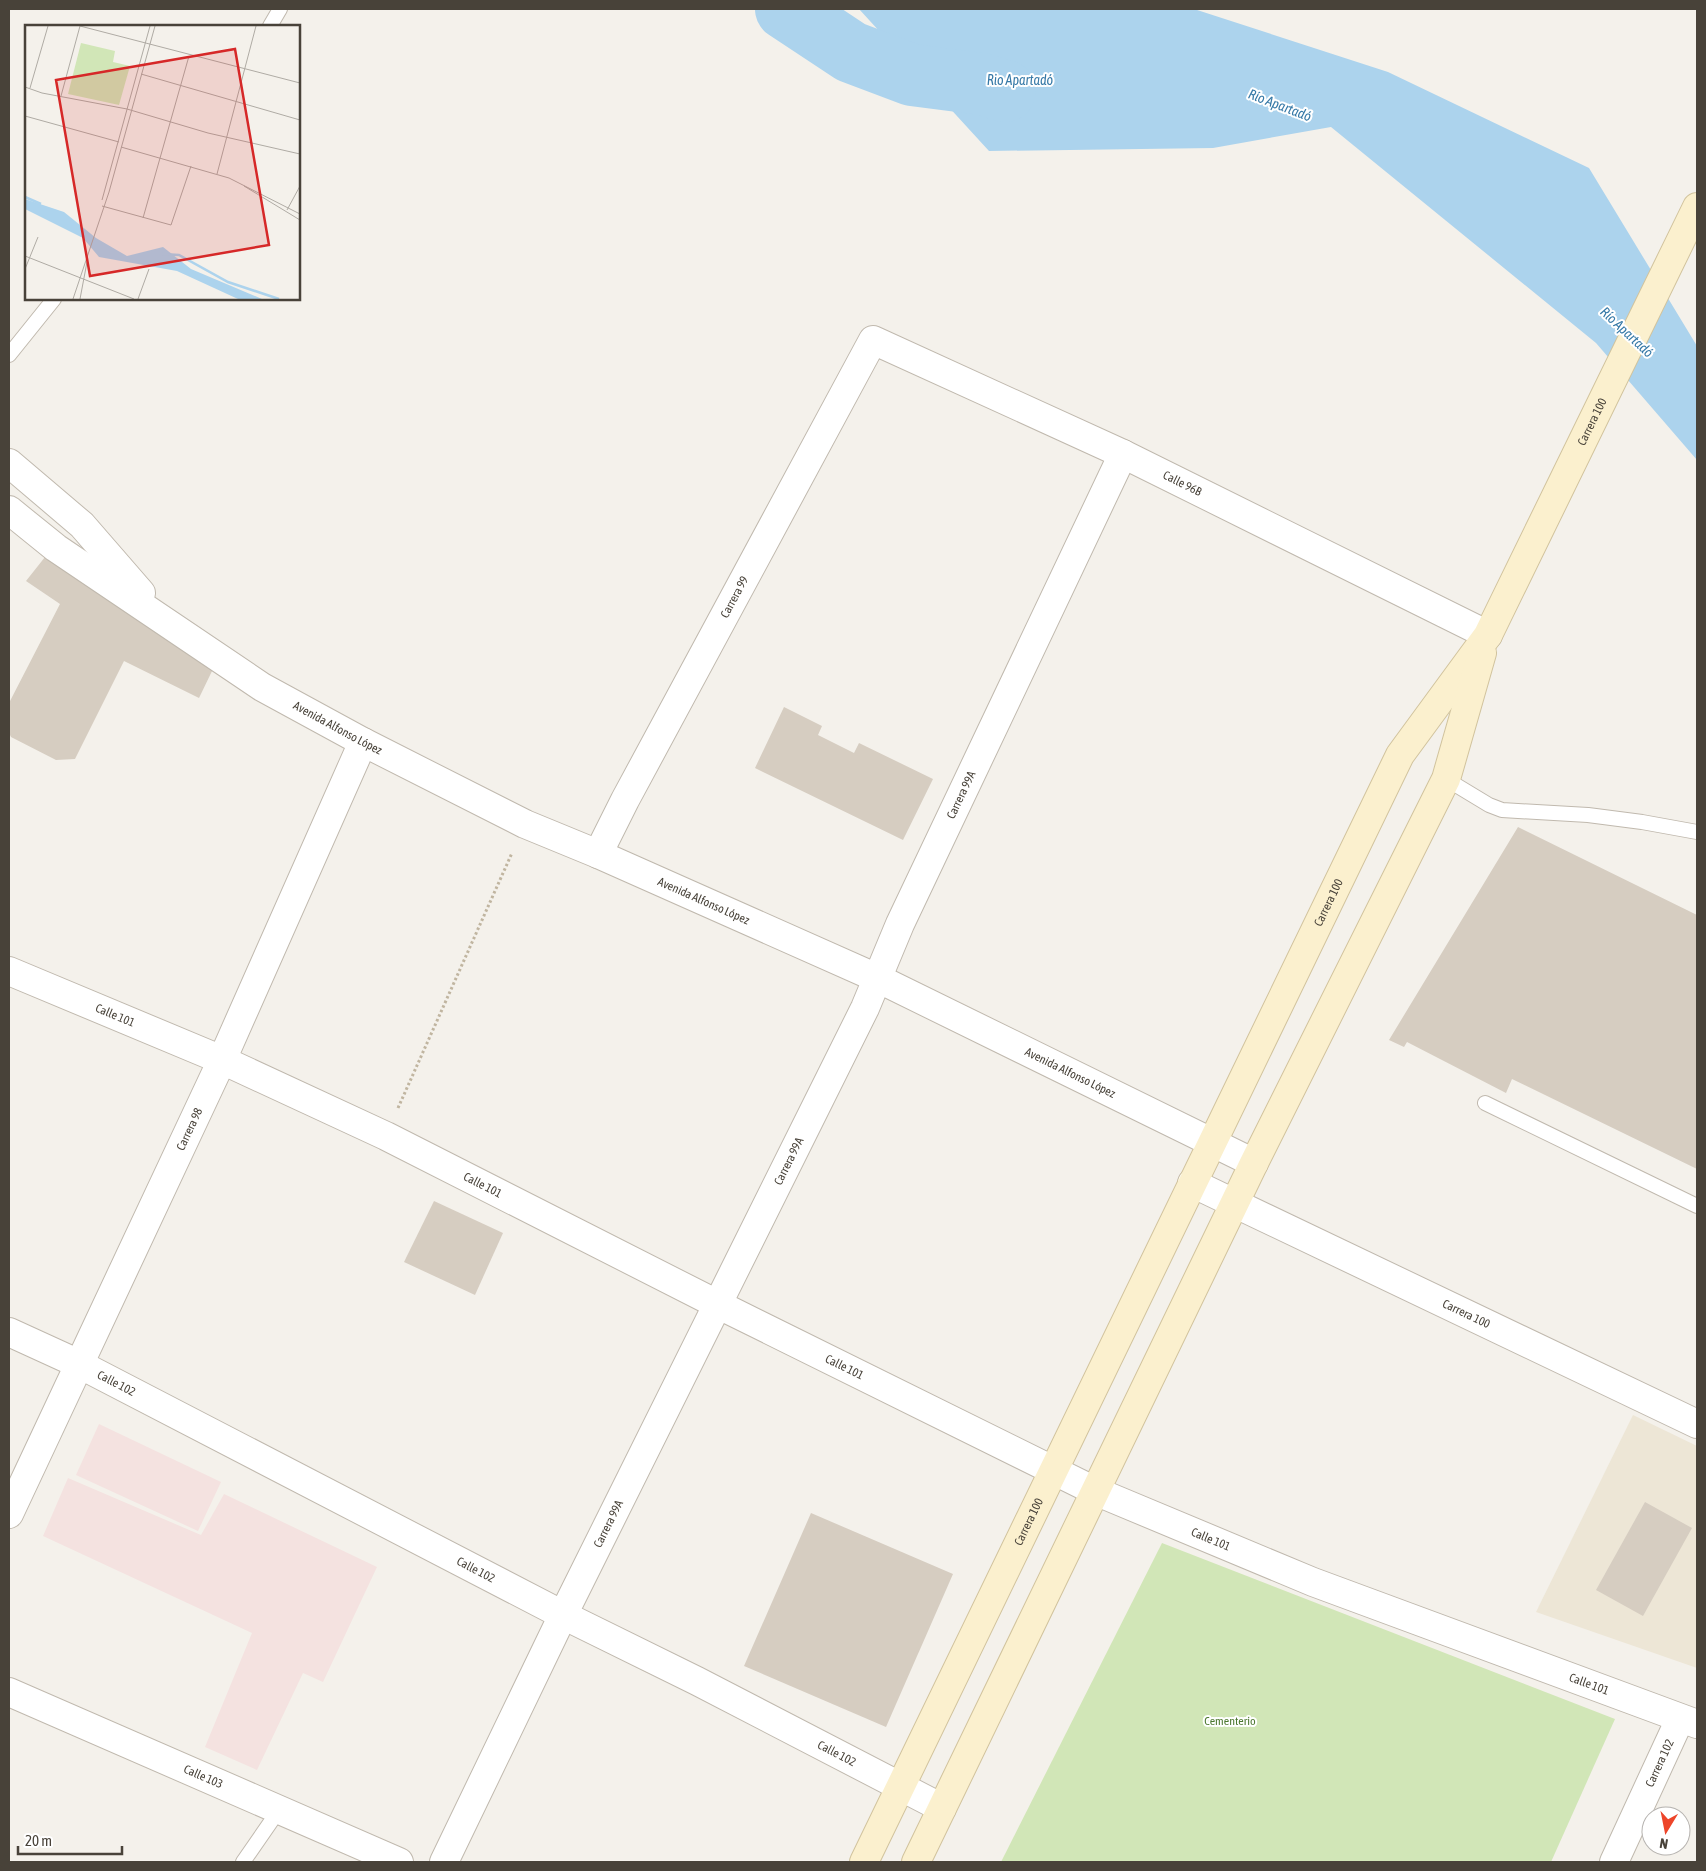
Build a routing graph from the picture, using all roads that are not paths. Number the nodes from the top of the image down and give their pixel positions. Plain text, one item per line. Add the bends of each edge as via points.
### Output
1 (280, 9) edge
2 (271, 25) edge
3 (1697, 207) edge
4 (53, 300) edge
5 (874, 340) joint
6 (9, 355) edge
7 (1123, 454) junction
8 (9, 463) edge
9 (9, 510) edge
10 (165, 620) junction
11 (1488, 635) junction
12 (363, 742) junction
13 (1446, 779) junction
14 (1697, 832) edge
15 (598, 854) junction
16 (9, 971) edge
17 (877, 978) junction
18 (222, 1060) junction
19 (1485, 1103) dead end
20 (1212, 1142) junction
21 (1254, 1163) junction
22 (1192, 1183) junction
23 (1235, 1202) junction
24 (1697, 1206) edge
25 (717, 1304) junction
26 (9, 1332) edge
27 (79, 1364) junction
28 (1697, 1424) edge
29 (1053, 1470) junction
30 (1095, 1491) junction
31 (9, 1514) edge
32 (563, 1615) junction
33 (9, 1692) edge
34 (1689, 1722) edge
35 (901, 1786) junction
36 (942, 1808) junction
37 (279, 1810) junction
38 (244, 1862) edge
39 (399, 1862) edge
40 (444, 1862) edge
41 (864, 1862) edge
42 (916, 1862) edge
43 (1614, 1862) edge

1 - 2 lane
3 - 11 main road, Carrera 100
4 - 6 lane
5 - 7 street, Calle 96B
5 - 15 street, Carrera 99
7 - 11 street, Calle 96B
7 - 17 street, Carrera 99A
8 - 10 street, Avenida Alfonso López via 82,526
9 - 10 street, Avenida Alfonso López via 56,548
10 - 12 street, Avenida Alfonso López via 262,687
11 - 13 main road, Carrera 100
11 - 20 main road, Carrera 100 via 1400,755
12 - 15 street, Avenida Alfonso López via 525,824
12 - 18 street, Carrera 98
13 - 14 lane via 1502,810 1588,815
13 - 21 main road, Carrera 100
15 - 17 street, Avenida Alfonso López
16 - 18 street, Calle 101
17 - 20 street, Avenida Alfonso López
17 - 25 street, Carrera 99A
18 - 25 street, Calle 101 via 386,1136
18 - 27 street, Carrera 98
19 - 24 lane
20 - 21 street, Avenida Alfonso López
20 - 22 main road, Carrera 100
21 - 23 main road, Carrera 100
22 - 23 street, Carrera 100
22 - 29 main road, Carrera 100
23 - 28 street, Carrera 100
23 - 30 main road, Carrera 100
25 - 29 street, Calle 101
25 - 32 street, Carrera 99A
26 - 27 street, Calle 102
27 - 31 street, Carrera 98
27 - 32 street, Calle 102
29 - 30 street, Calle 101
29 - 35 main road, Carrera 100
30 - 34 street, Calle 101 via 1313,1582
30 - 36 main road, Carrera 100
32 - 35 street, Calle 102
32 - 40 street, Carrera 99A
33 - 37 street, Calle 103
34 - 43 street, Carrera 102
35 - 36 street, Calle 102
35 - 41 main road, Carrera 100
36 - 42 main road, Carrera 100
37 - 38 lane
37 - 39 street, Calle 103

